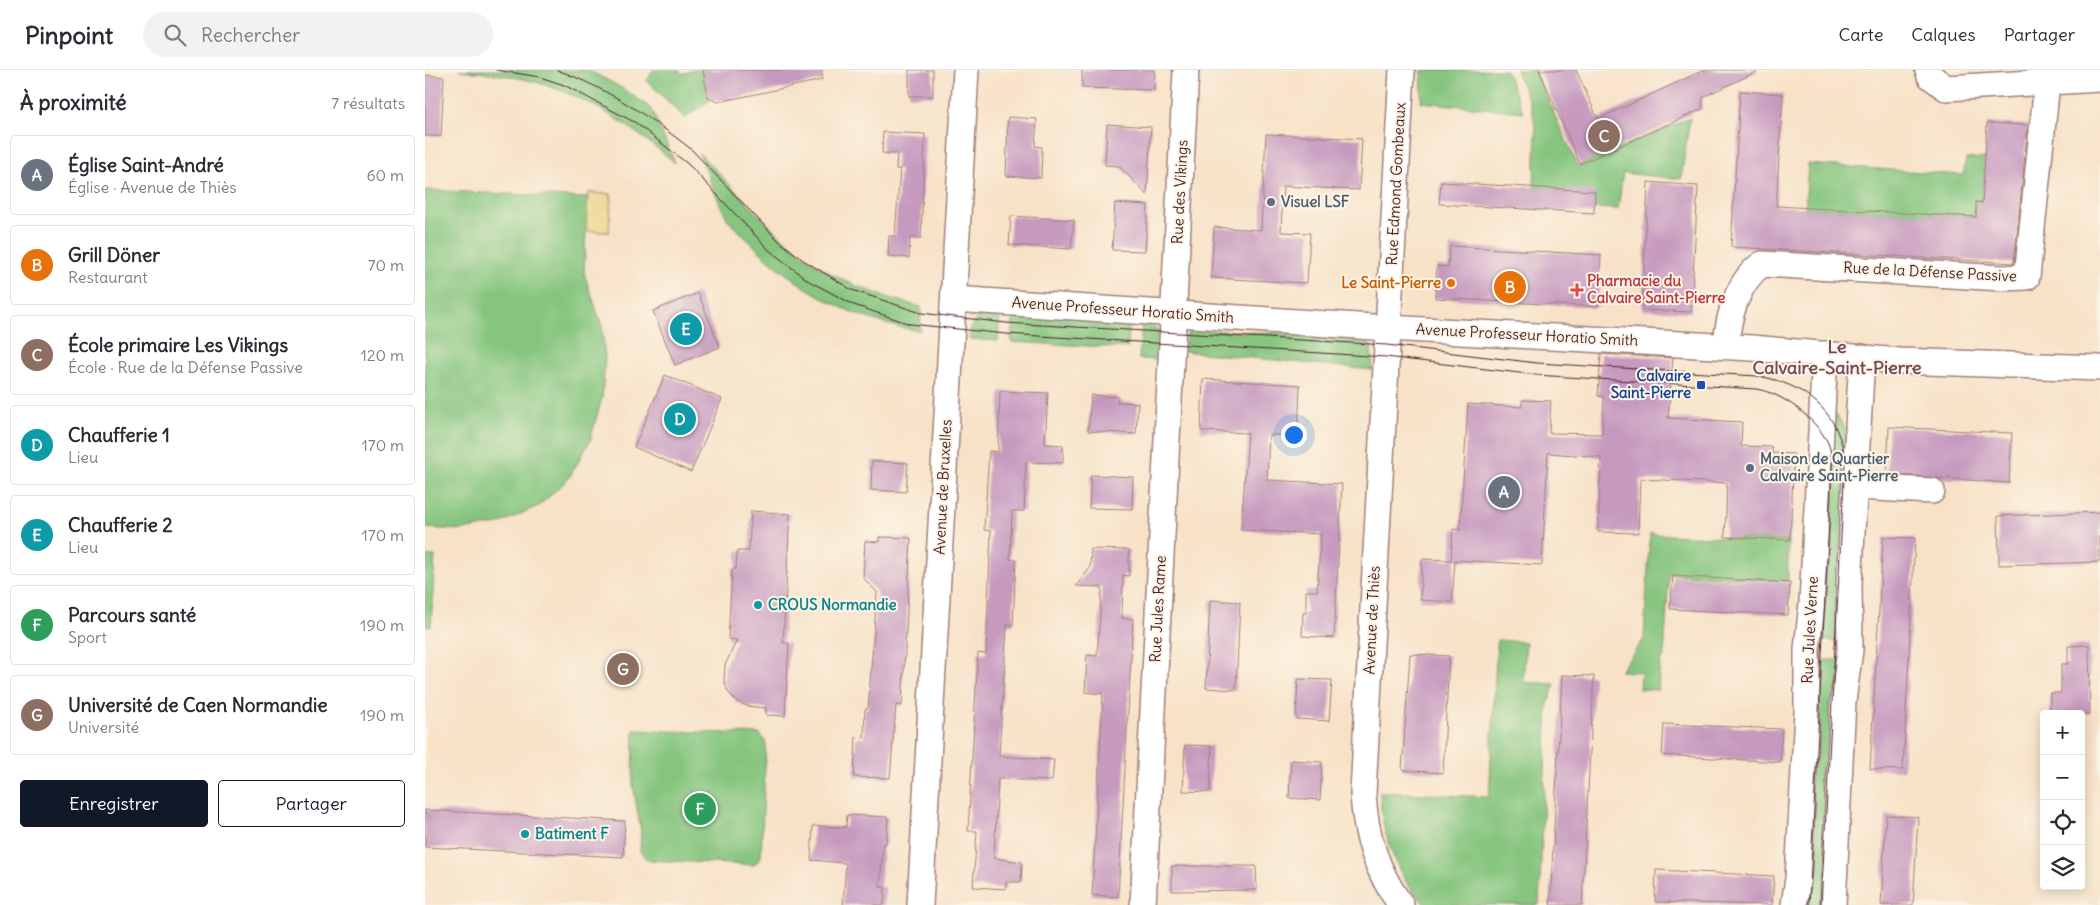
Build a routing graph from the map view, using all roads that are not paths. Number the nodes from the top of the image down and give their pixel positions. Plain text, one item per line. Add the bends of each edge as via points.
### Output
1 (966, 70) edge
2 (1186, 70) edge
3 (1402, 70) edge
4 (1928, 70) edge
5 (2100, 79) edge
6 (2047, 83) junction
7 (954, 299) junction
8 (1174, 313) junction
9 (1388, 328) junction
10 (1726, 346) junction
11 (1825, 354) junction
12 (1862, 357) junction
13 (2100, 368) edge
14 (1856, 487) junction
15 (1932, 491) dead end
16 (920, 905) edge
17 (1143, 905) edge
18 (1401, 905) edge
19 (1794, 905) edge
20 (1833, 905) edge

1 - 7 street, Avenue de Bruxelles
2 - 8 street, Rue des Vikings
3 - 9 street, Rue Edmond Gombeaux
4 - 6 street via 1930,76 1946,88
5 - 6 street
6 - 10 street, Rue de la Défense Passive via 2027,276 2002,278 1762,264 1751,272 1740,290 1727,326
7 - 8 street, Avenue Professeur Horatio Smith
7 - 16 street, Avenue de Bruxelles
8 - 9 street, Avenue Professeur Horatio Smith
8 - 17 street, Rue Jules Rame
9 - 10 street, Avenue Professeur Horatio Smith
9 - 18 street, Avenue de Thiès via 1363,793 1366,828 1375,863
10 - 11 street, Avenue Professeur Horatio Smith
11 - 12 street, Avenue Professeur Horatio Smith
11 - 19 street, Rue Jules Verne
12 - 13 street, Avenue Professeur Horatio Smith via 2022,367
12 - 14 street
14 - 15 street
14 - 20 street via 1849,584 1850,650 1843,702

